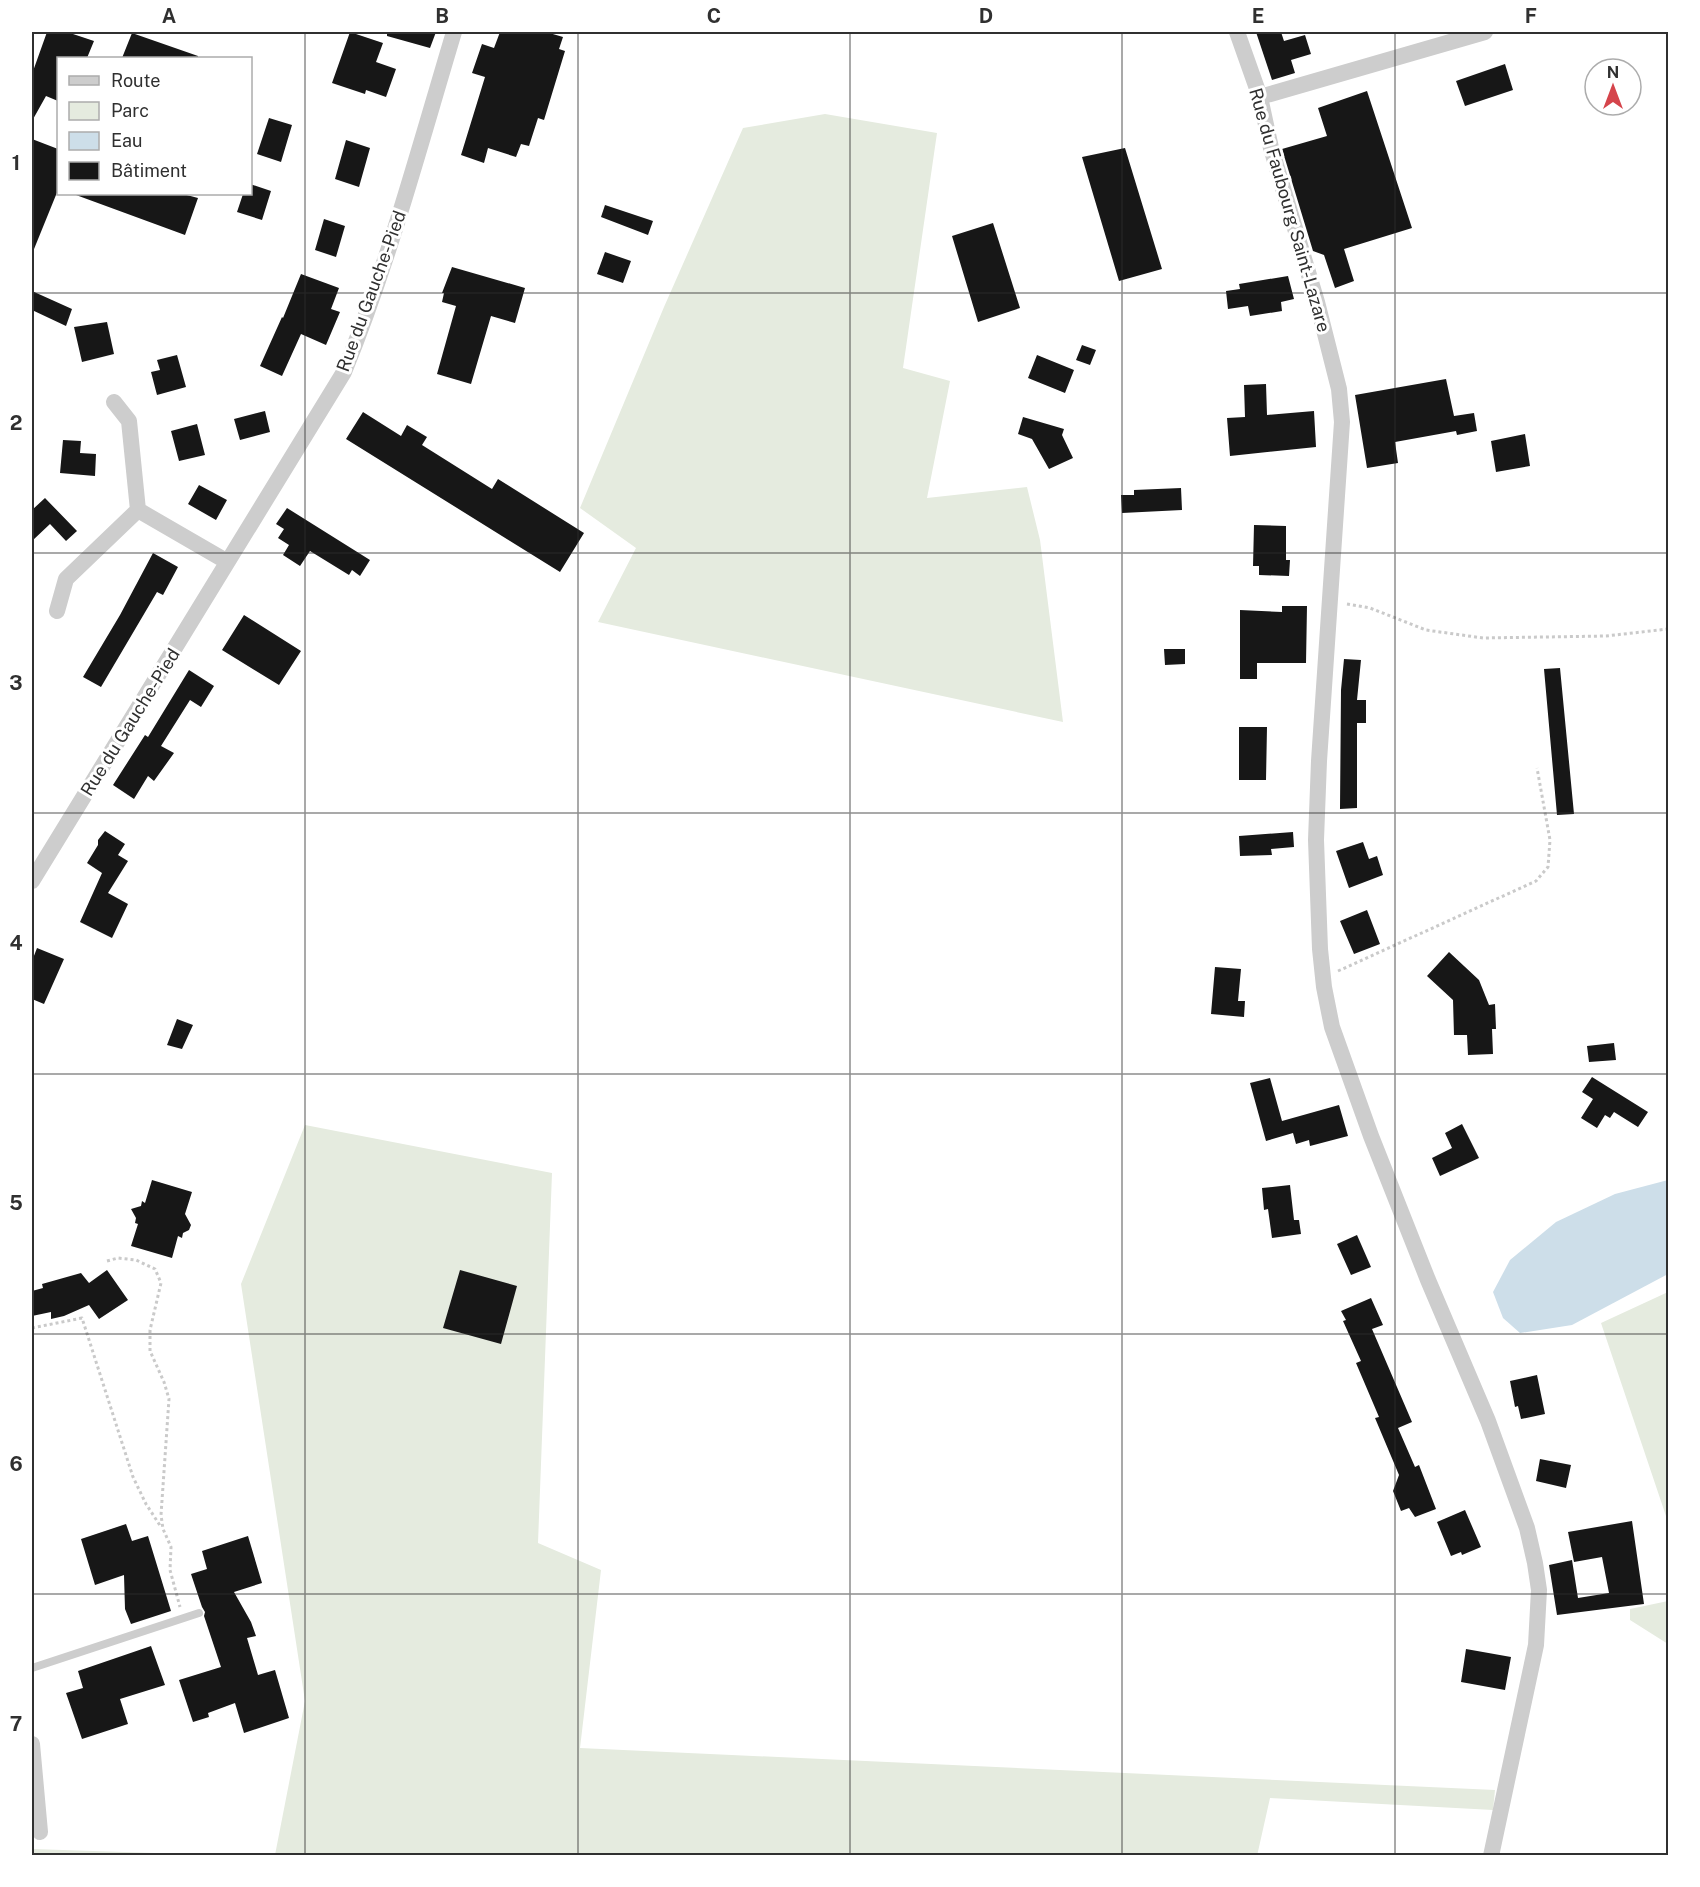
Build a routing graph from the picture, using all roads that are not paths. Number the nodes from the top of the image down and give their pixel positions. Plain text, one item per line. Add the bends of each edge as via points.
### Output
1 (453, 32) edge
2 (1237, 32) edge
3 (1485, 32) edge
4 (1260, 97) junction
5 (114, 402) dead end
6 (138, 510) junction
7 (226, 561) junction
8 (57, 611) dead end
9 (33, 876) edge
10 (199, 1613) dead end
11 (32, 1668) edge
12 (32, 1744) edge
13 (40, 1832) dead end
14 (1491, 1856) edge

1 - 7 street, Rue du Gauche-Pied via 396,223 344,372
2 - 4 street, Rue du Faubourg Saint-Lazare
3 - 4 street
4 - 14 street, Rue du Faubourg Saint-Lazare via 1339,389 1342,422 1316,840 1320,949 1332,1028 1428,1280 1488,1421 1527,1528 1539,1590 1536,1646
5 - 6 street via 129,421
6 - 7 street
6 - 8 street via 66,579
7 - 9 street, Rue du Gauche-Pied
10 - 11 lane
12 - 13 street

